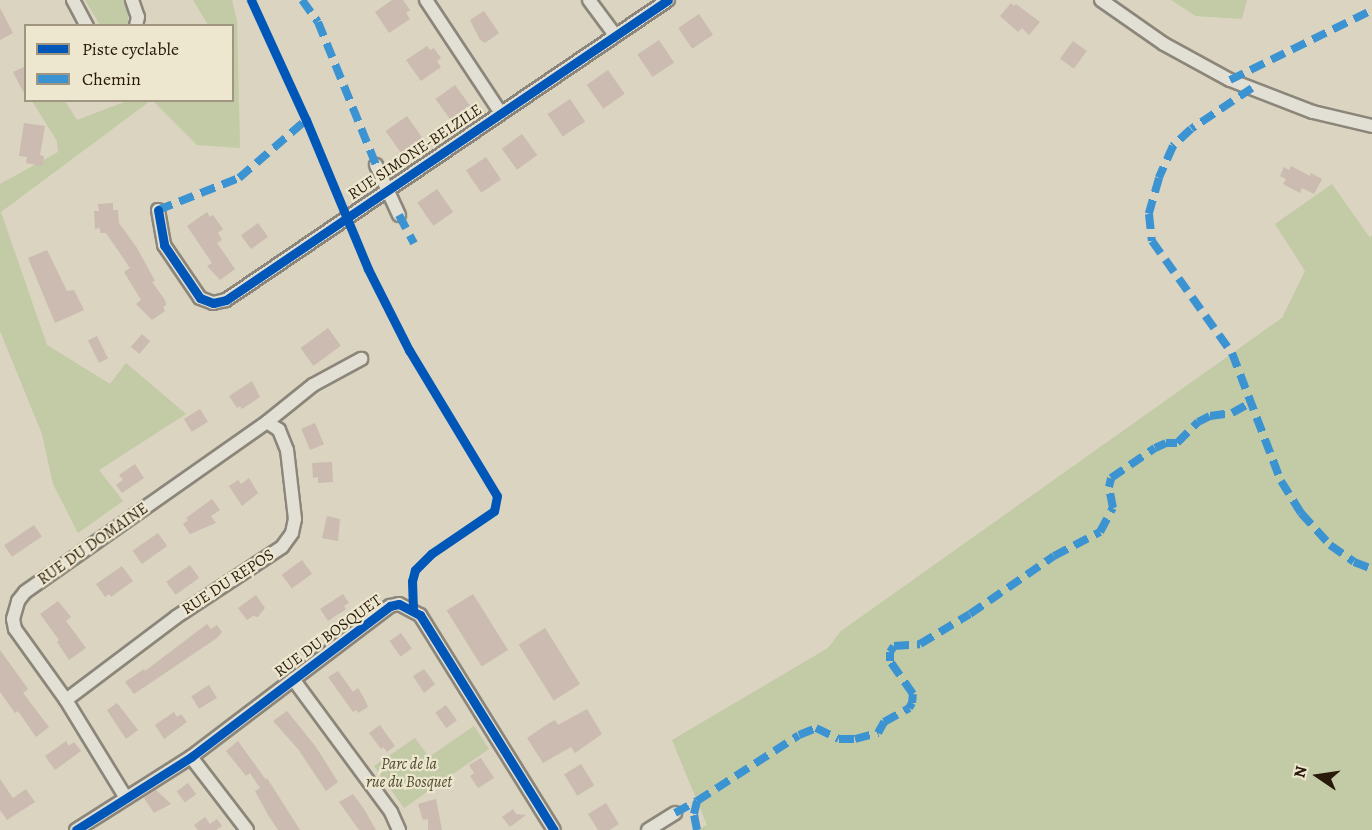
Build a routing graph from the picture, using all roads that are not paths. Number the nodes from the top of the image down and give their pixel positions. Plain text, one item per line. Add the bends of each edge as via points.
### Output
1 (73, 0) edge
2 (132, 0) edge
3 (426, 0) edge
4 (589, 0) edge
5 (668, 0) edge
6 (1101, 0) edge
7 (86, 24) edge
8 (136, 24) edge
9 (615, 35) junction
10 (500, 112) junction
11 (1372, 126) edge
12 (376, 165) dead end
13 (386, 191) junction
14 (158, 210) dead end
15 (399, 215) dead end
16 (361, 359) dead end
17 (267, 422) junction
18 (293, 679) junction
19 (66, 700) junction
20 (191, 757) junction
21 (126, 798) junction
22 (675, 813) dead end
23 (76, 830) edge
24 (247, 830) edge
25 (399, 830) edge
26 (554, 830) edge
27 (648, 830) edge

1 - 7 street
2 - 8 street
3 - 10 street
4 - 9 street
5 - 9 street, RUE SIMONE-BELZILE
6 - 11 street via 1164,44 1230,80 1313,112
9 - 10 street, RUE SIMONE-BELZILE
10 - 13 street, RUE SIMONE-BELZILE
12 - 13 street
13 - 14 street, RUE SIMONE-BELZILE via 226,300 213,303 200,298 164,245
13 - 15 street
16 - 17 street, RUE DU DOMAINE via 313,384
17 - 19 street, RUE DU REPOS via 279,430 287,450 295,519 292,533 282,547 176,617
17 - 19 street, RUE DU DOMAINE via 25,592 15,609 15,629
18 - 20 street, RUE DU BOSQUET
18 - 25 street via 391,812
18 - 26 street, RUE DU BOSQUET via 390,606 399,604 413,610 420,615
19 - 21 street, RUE DU DOMAINE
20 - 21 street, RUE DU BOSQUET
20 - 24 street
21 - 23 street, RUE DU BOSQUET
22 - 27 street

